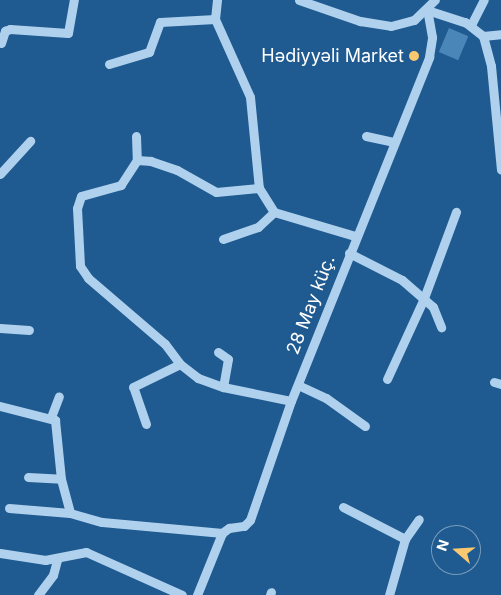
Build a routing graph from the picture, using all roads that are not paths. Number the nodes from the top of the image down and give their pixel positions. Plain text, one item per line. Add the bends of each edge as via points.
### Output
1 (74, 0) edge
2 (217, 0) edge
3 (299, 0) edge
4 (435, 0) edge
5 (484, 0) edge
6 (427, 10) junction
7 (214, 19) junction
8 (471, 25) junction
9 (501, 34) edge
10 (483, 36) junction
11 (1, 43) edge
12 (109, 64) dead end
13 (136, 136) dead end
14 (366, 136) dead end
15 (30, 141) dead end
16 (394, 142) junction
17 (137, 160) junction
18 (501, 170) edge
19 (0, 174) edge
20 (259, 188) junction
21 (274, 212) junction
22 (456, 212) dead end
23 (355, 236) junction
24 (223, 239) dead end
25 (349, 253) junction
26 (424, 298) junction
27 (442, 327) dead end
28 (0, 328) edge
29 (29, 330) dead end
30 (218, 352) dead end
31 (180, 364) junction
32 (387, 379) dead end
33 (298, 385) junction
34 (224, 387) junction
35 (59, 396) dead end
36 (291, 400) junction
37 (0, 406) edge
38 (51, 417) junction
39 (146, 424) dead end
40 (365, 426) dead end
41 (28, 476) dead end
42 (61, 479) junction
43 (343, 507) dead end
44 (9, 508) dead end
45 (70, 513) junction
46 (419, 518) dead end
47 (222, 533) junction
48 (405, 539) junction
49 (0, 553) edge
50 (57, 560) junction
51 (38, 595) edge
52 (182, 595) edge
53 (197, 595) edge
54 (389, 595) edge

1 - 11 street via 68,32 10,29 5,31
2 - 7 street
3 - 6 street via 376,25 402,24
4 - 6 street
5 - 8 street
6 - 8 street
6 - 16 street, 28 May küç. via 432,37 429,57
7 - 12 street via 160,22 149,52
7 - 20 street via 250,97
8 - 10 street
9 - 10 street
10 - 18 street via 491,66
13 - 17 street
14 - 16 street
15 - 19 street
16 - 23 street, 28 May küç.
17 - 20 street via 177,170 216,192
17 - 31 street via 121,185 81,196 77,208 80,266 88,278 165,344
20 - 21 street
21 - 23 street
21 - 24 street via 258,227
22 - 26 street
23 - 25 street, 28 May küç.
25 - 26 street via 402,280
25 - 33 street, 28 May küç.
26 - 27 street
26 - 32 street
28 - 29 street
30 - 34 street via 228,359
31 - 34 street via 198,378
31 - 39 street via 133,387
33 - 36 street, 28 May küç.
33 - 40 street via 326,398
34 - 36 street
35 - 38 street
36 - 47 street, 28 May küç. via 250,520 244,526 229,528
37 - 38 street
38 - 42 street via 55,420
41 - 42 street
42 - 45 street
43 - 48 street
44 - 45 street
45 - 47 street via 102,522
46 - 48 street
47 - 53 street
48 - 54 street
49 - 50 street
50 - 51 street via 53,575
50 - 52 street via 80,551 86,552

